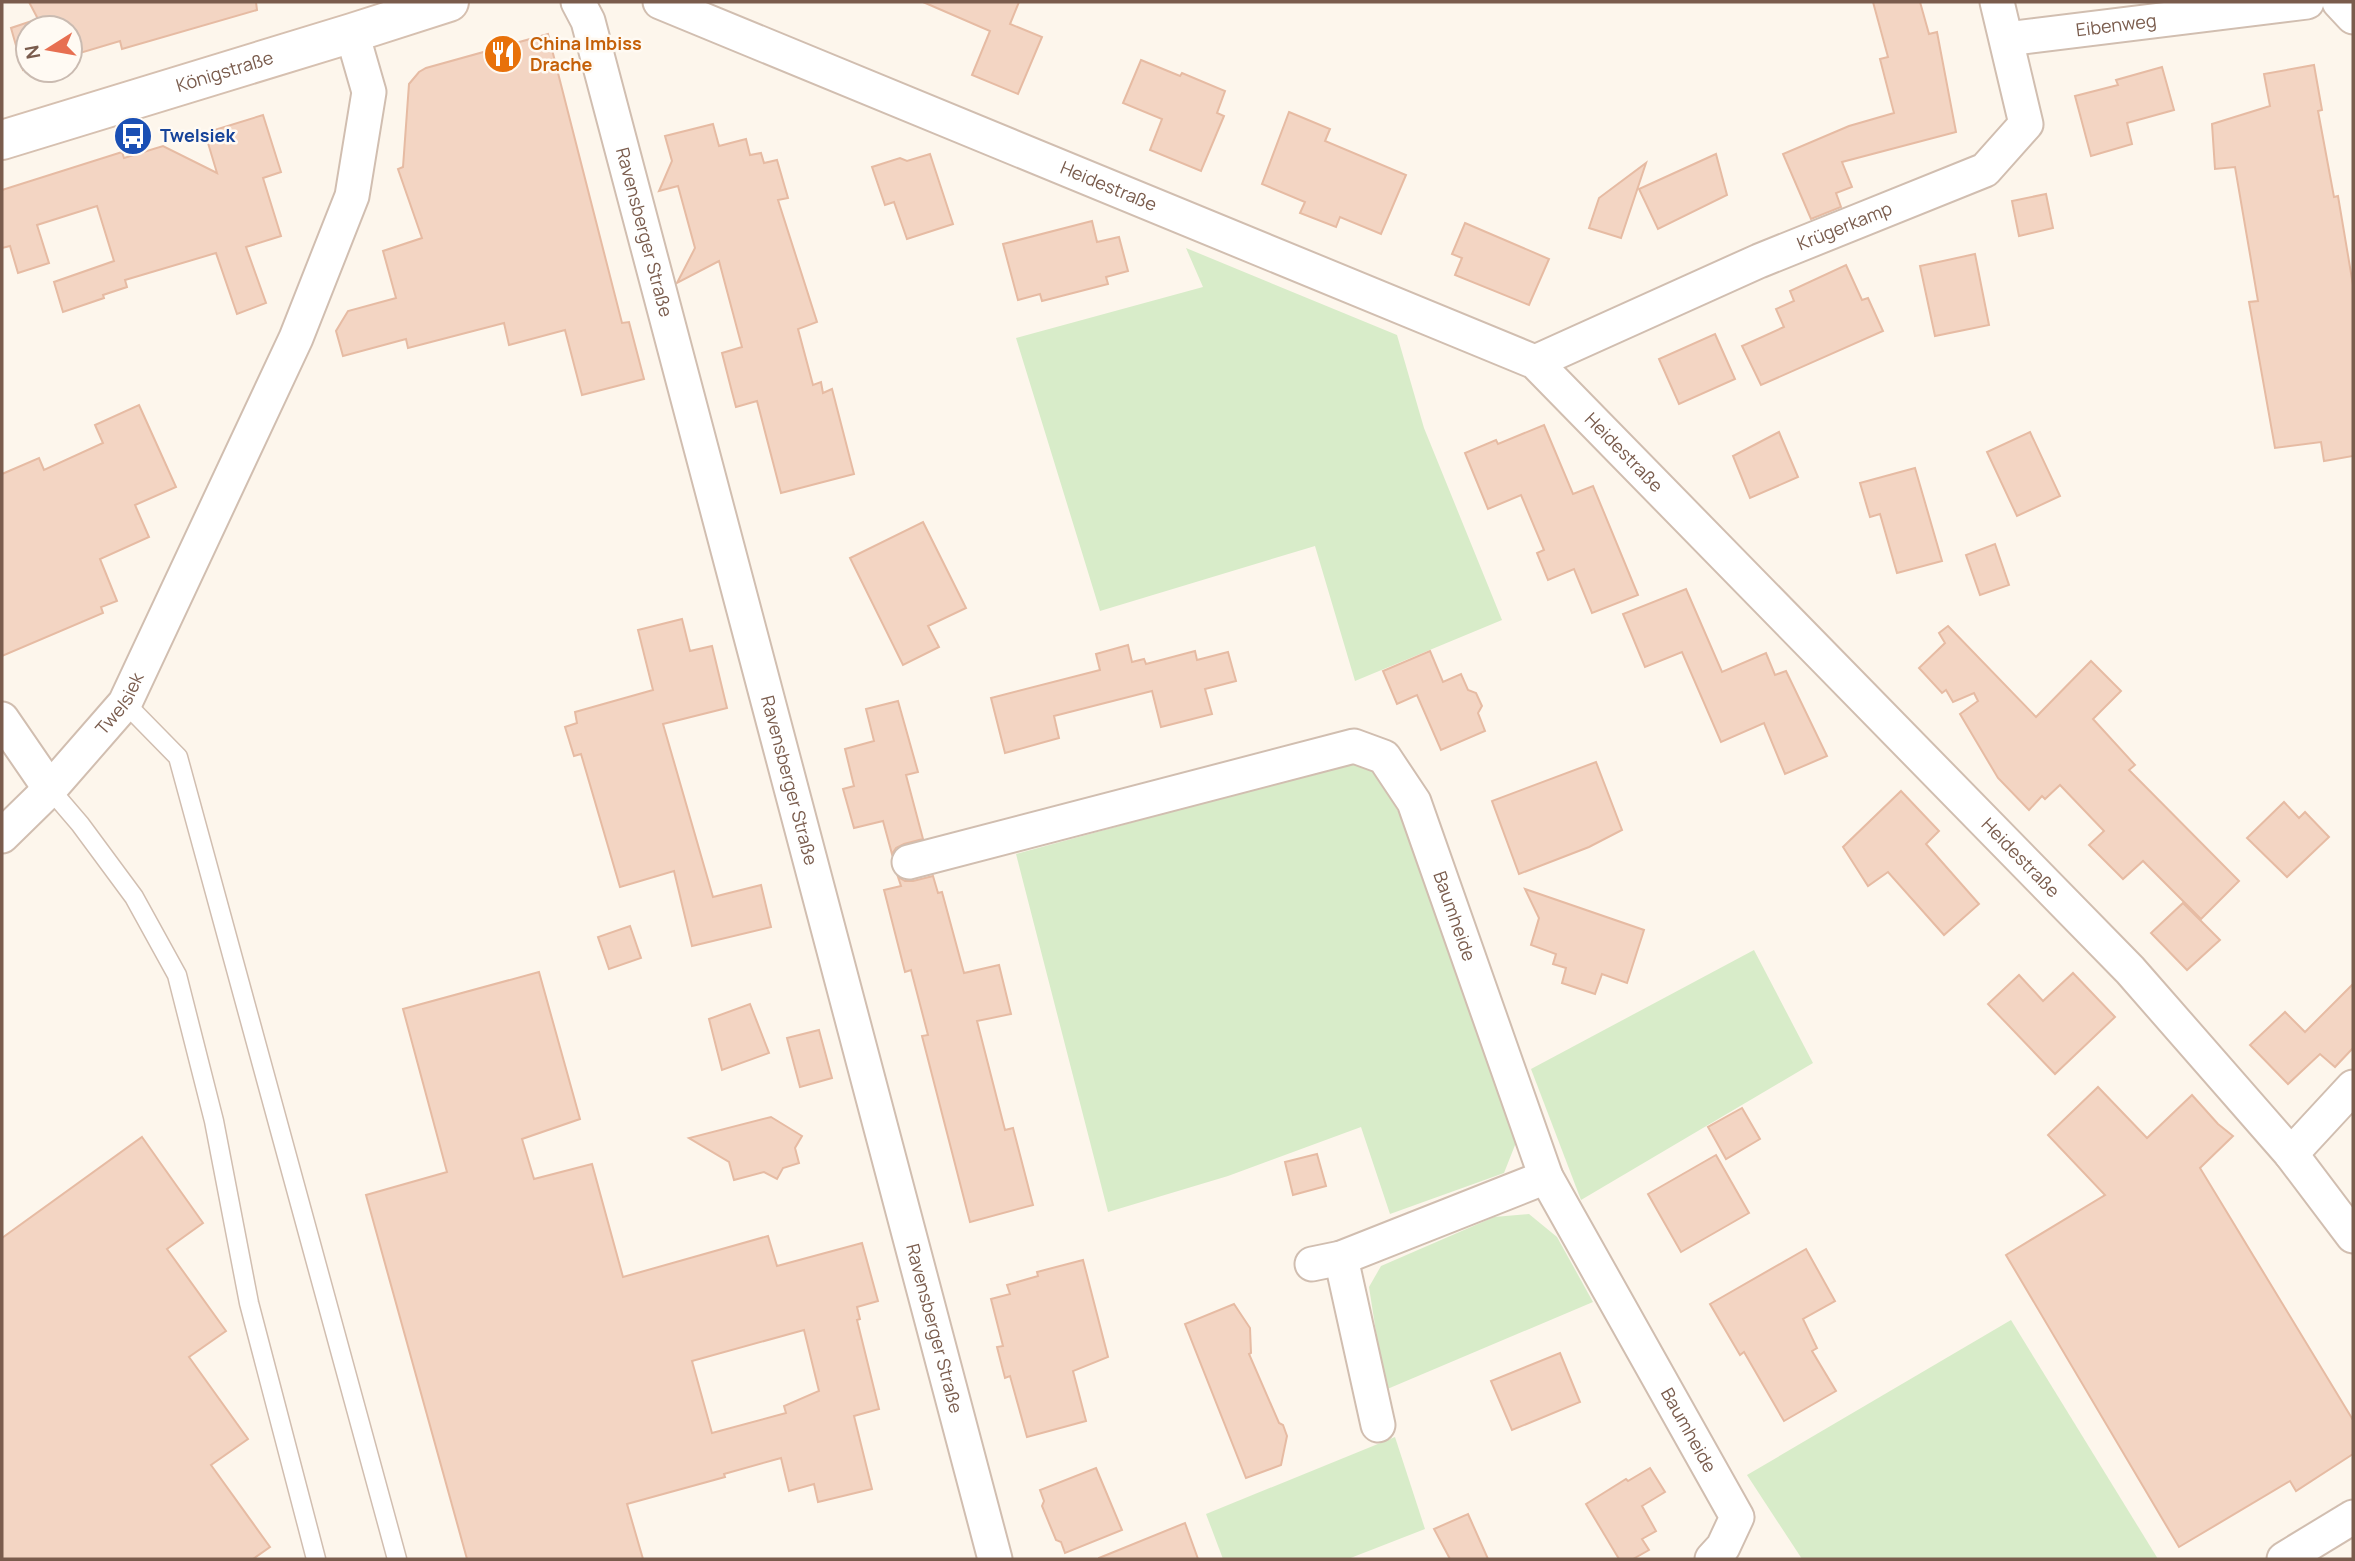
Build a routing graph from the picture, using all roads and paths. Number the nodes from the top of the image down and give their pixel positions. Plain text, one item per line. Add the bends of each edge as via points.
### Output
1 (449, 2) edge
2 (578, 2) edge
3 (660, 2) edge
4 (1997, 2) edge
5 (2307, 2) edge
6 (2339, 2) edge
7 (2353, 17) edge
8 (352, 33) junction
9 (2007, 39) junction
10 (2, 140) edge
11 (1535, 362) junction
12 (125, 703) junction
13 (2, 719) edge
14 (50, 789) junction
15 (2, 836) edge
16 (909, 862) dead end
17 (2353, 1087) edge
18 (2291, 1154) junction
19 (1546, 1177) junction
20 (2353, 1236) edge
21 (1378, 1425) dead end
22 (2353, 1517) edge
23 (316, 1559) edge
24 (397, 1559) edge
25 (995, 1559) edge
26 (1712, 1559) edge
27 (2284, 1559) edge

1 - 8 main road, Königstraße
2 - 25 street, Ravensberger Straße via 588,21
3 - 11 street, Heidestraße
4 - 9 street, Krügerkamp
5 - 9 street, Eibenweg
6 - 7 street
8 - 10 main road, Königstraße
8 - 12 street, Twelsiek via 369,92 352,196 296,338
9 - 11 street, Krügerkamp via 2026,124 1985,170 1759,261
11 - 18 street, Heidestraße via 2130,970
12 - 14 street, Twelsiek
12 - 24 lane via 178,757
13 - 14 street
14 - 15 street, Twelsiek
14 - 23 lane via 134,897 177,975 214,1121 249,1303
16 - 19 street, Baumheide via 1354,746 1384,757 1414,802
17 - 18 street
18 - 20 street, Heidestraße
19 - 21 street via 1327,1261
19 - 26 street, Baumheide via 1737,1517
22 - 27 street

